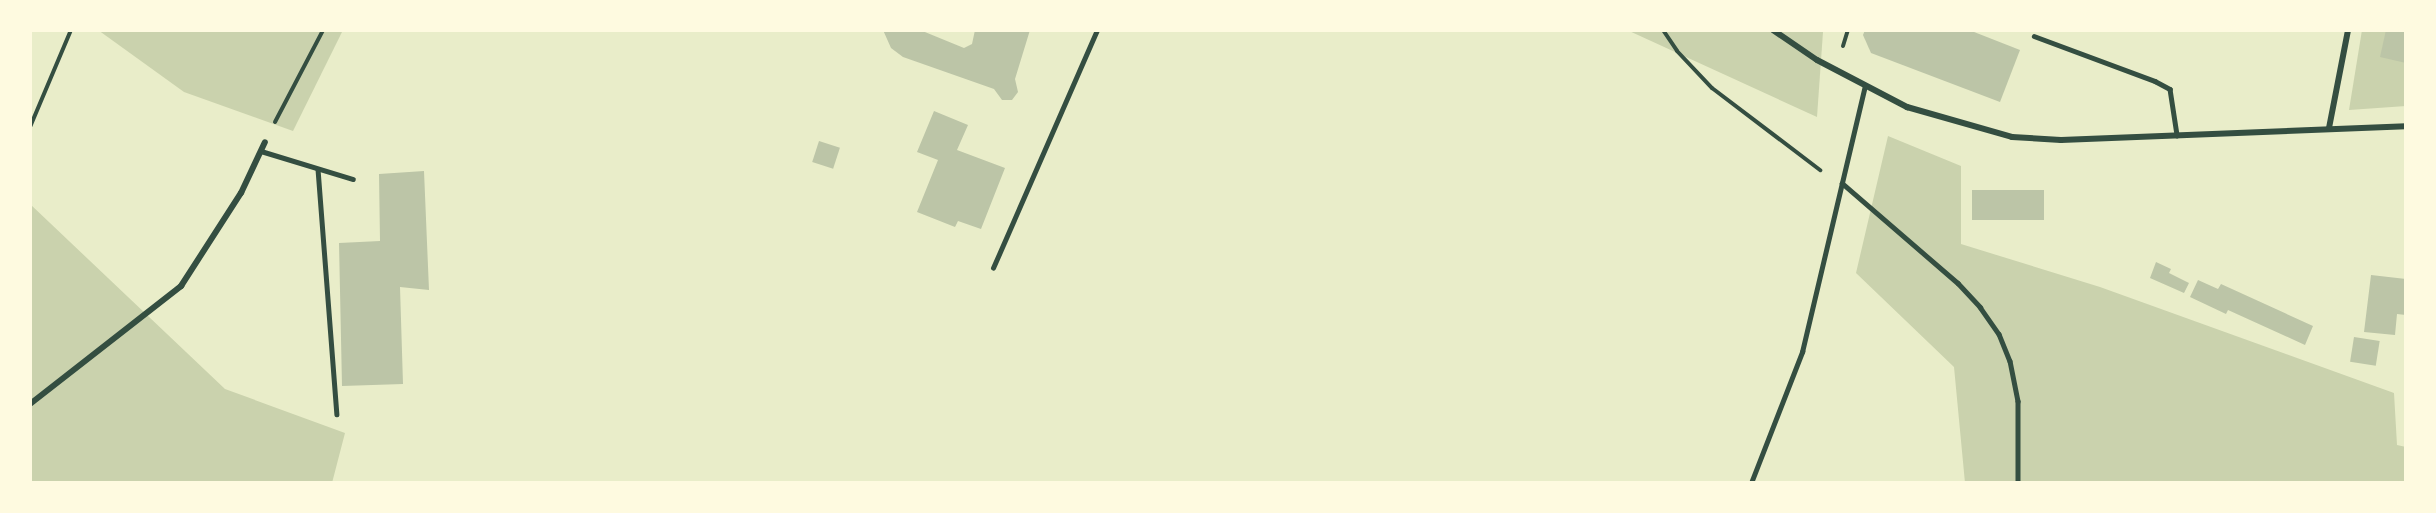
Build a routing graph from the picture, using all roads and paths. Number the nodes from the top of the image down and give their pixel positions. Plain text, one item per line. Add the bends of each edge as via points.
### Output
1 (71, 30) edge
2 (323, 30) edge
3 (1097, 30) edge
4 (1663, 30) edge
5 (1773, 30) edge
6 (2348, 30) edge
7 (2034, 36) dead end
8 (1865, 86) junction
9 (2406, 126) edge
10 (30, 128) edge
11 (2329, 128) junction
12 (2177, 135) junction
13 (265, 142) joint
14 (261, 151) junction
15 (318, 169) junction
16 (353, 179) dead end
17 (1842, 183) junction
18 (993, 268) dead end
19 (30, 404) edge
20 (337, 414) dead end
21 (1751, 483) edge
22 (2018, 483) edge

1 - 10 path
2 - 13 path
3 - 18 lane
4 - 17 path via 1712,88
5 - 8 street
6 - 11 street
7 - 12 lane via 2170,89
8 - 12 street via 1907,106 2012,137 2061,140
8 - 17 lane
9 - 11 street
11 - 12 street
13 - 14 street
14 - 15 lane
14 - 19 street via 240,193 182,286
15 - 16 lane
15 - 20 lane
17 - 21 lane via 1802,352
17 - 22 lane via 1958,283 1999,334 2010,361 2018,401

